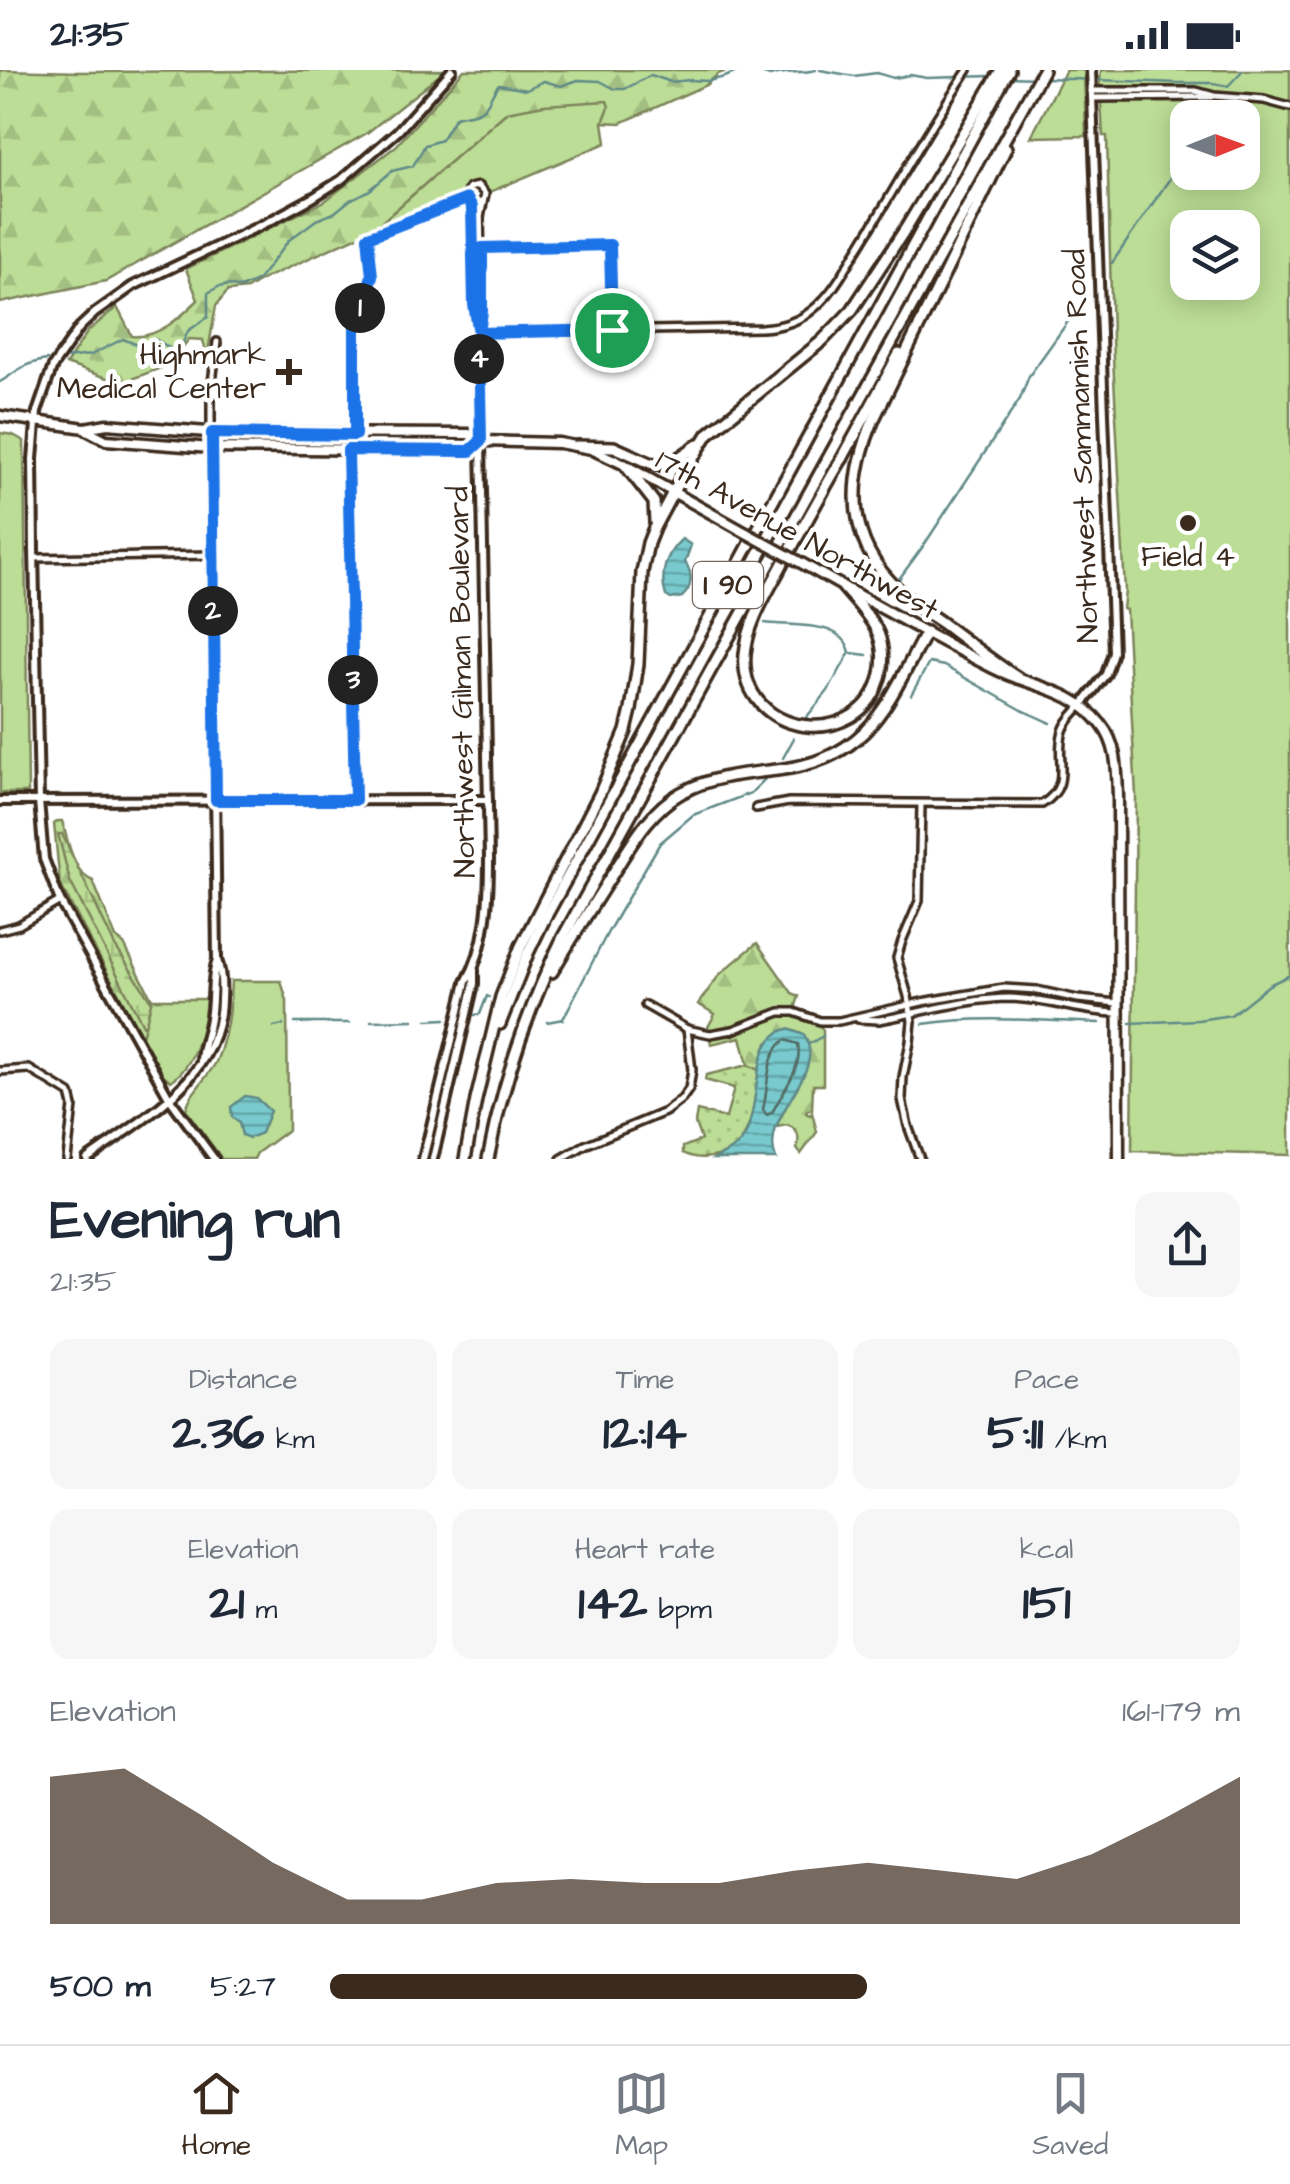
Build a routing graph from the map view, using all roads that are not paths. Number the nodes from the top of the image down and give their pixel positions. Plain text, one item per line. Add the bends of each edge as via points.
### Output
1 (452, 70) edge
2 (1009, 70) edge
3 (1042, 70) edge
4 (967, 72) edge
5 (1091, 72) edge
6 (1000, 77) edge
7 (1036, 82) junction
8 (1091, 91) junction
9 (1290, 106) edge
10 (469, 201) junction
11 (483, 201) junction
12 (482, 248) junction
13 (954, 253) junction
14 (612, 330) junction
15 (479, 333) junction
16 (217, 342) dead end
17 (0, 416) edge
18 (35, 421) junction
19 (85, 428) junction
20 (212, 433) junction
21 (355, 435) junction
22 (481, 441) junction
23 (702, 442) junction
24 (577, 446) junction
25 (212, 448) junction
26 (348, 450) junction
27 (625, 465) junction
28 (673, 492) junction
29 (654, 528) junction
30 (212, 555) junction
31 (34, 558) junction
32 (843, 587) junction
33 (926, 632) junction
34 (1018, 678) junction
35 (1082, 704) junction
36 (216, 800) junction
37 (355, 800) junction
38 (488, 800) junction
39 (39, 801) junction
40 (0, 802) edge
41 (920, 804) junction
42 (756, 808) dead end
43 (60, 901) junction
44 (0, 930) edge
45 (474, 968) junction
46 (910, 1004) junction
47 (645, 1005) dead end
48 (1117, 1008) junction
49 (528, 1014) junction
50 (912, 1014) junction
51 (855, 1019) junction
52 (687, 1029) junction
53 (0, 1071) edge
54 (170, 1100) junction
55 (476, 1100) junction
56 (68, 1159) edge
57 (87, 1159) edge
58 (214, 1159) edge
59 (423, 1159) edge
60 (433, 1159) edge
61 (465, 1159) edge
62 (488, 1159) edge
63 (561, 1159) edge
64 (920, 1159) edge
65 (1119, 1159) edge

1 - 18 street via 398,131 341,180 134,286 95,313 52,366
2 - 6 highway, I 90
3 - 7 highway, I 90
4 - 14 street via 840,279 816,307 771,328
5 - 8 street, Northwest Sammamish Road
6 - 23 highway via 852,310
6 - 55 highway, I 90 via 544,920 504,1009
7 - 13 highway
7 - 49 highway, I 90 via 563,937
8 - 9 street via 1196,92
8 - 35 street, Northwest Sammamish Road via 1112,652 1106,674
10 - 11 street
10 - 11 street via 469,188 478,186
10 - 15 street, Northwest Gilman Boulevard
10 - 21 street via 368,237 372,276 355,326
11 - 12 street, Northwest Gilman Boulevard
12 - 14 street via 610,245
12 - 15 street, Northwest Gilman Boulevard
13 - 32 highway via 750,626 750,685 763,706 792,724 816,728 848,718 876,688 883,665 876,629
13 - 34 highway via 861,452 858,517 876,563 896,588
14 - 15 street
15 - 22 street, Northwest Gilman Boulevard
16 - 20 street
17 - 18 main road, 17th Avenue Northwest
18 - 19 main road, 17th Avenue Northwest
18 - 31 street
19 - 20 main road, 17th Avenue Northwest
19 - 25 main road, 17th Avenue Northwest via 106,440
20 - 21 main road, 17th Avenue Northwest
20 - 25 street
21 - 22 main road, 17th Avenue Northwest via 468,434
22 - 24 main road, 17th Avenue Northwest
22 - 26 main road, 17th Avenue Northwest via 470,451
22 - 38 street, Northwest Gilman Boulevard
23 - 24 highway via 660,465 614,447
23 - 28 highway
24 - 27 main road, 17th Avenue Northwest
25 - 26 main road, 17th Avenue Northwest
25 - 30 street
26 - 37 street
27 - 28 main road, 17th Avenue Northwest
27 - 29 highway via 654,502
28 - 29 highway
28 - 32 main road, 17th Avenue Northwest, bridge
29 - 55 highway via 642,572 638,664 626,731 510,974
30 - 31 street
30 - 36 street
31 - 39 street
32 - 33 main road, 17th Avenue Northwest
33 - 34 main road, 17th Avenue Northwest
33 - 49 highway via 877,719 848,746 804,766 700,784 656,812
34 - 35 main road, 17th Avenue Northwest
35 - 41 street via 1064,726 1060,782 1046,801
35 - 48 main road via 1108,734 1116,756
36 - 37 street
36 - 39 street
36 - 54 street via 221,1014 210,1052
37 - 38 street
38 - 45 street, Northwest Gilman Boulevard via 487,908
39 - 40 street
39 - 43 street via 44,859
41 - 42 street via 789,802
41 - 46 street via 920,901 898,958
43 - 44 street
43 - 54 street
45 - 59 street, Northwest Gilman Boulevard
45 - 60 street, Northwest Gilman Boulevard
46 - 48 street via 1008,988
46 - 50 street
46 - 51 street
47 - 52 street
48 - 50 street via 1086,1011 1006,998
48 - 65 main road
49 - 62 highway, I 90
50 - 51 street
50 - 64 street via 902,1092
51 - 52 street via 820,1021 780,1012 720,1033
52 - 63 street via 692,1070 682,1100
53 - 56 street via 29,1069 70,1094
54 - 57 street
54 - 58 street
55 - 61 highway, I 90

